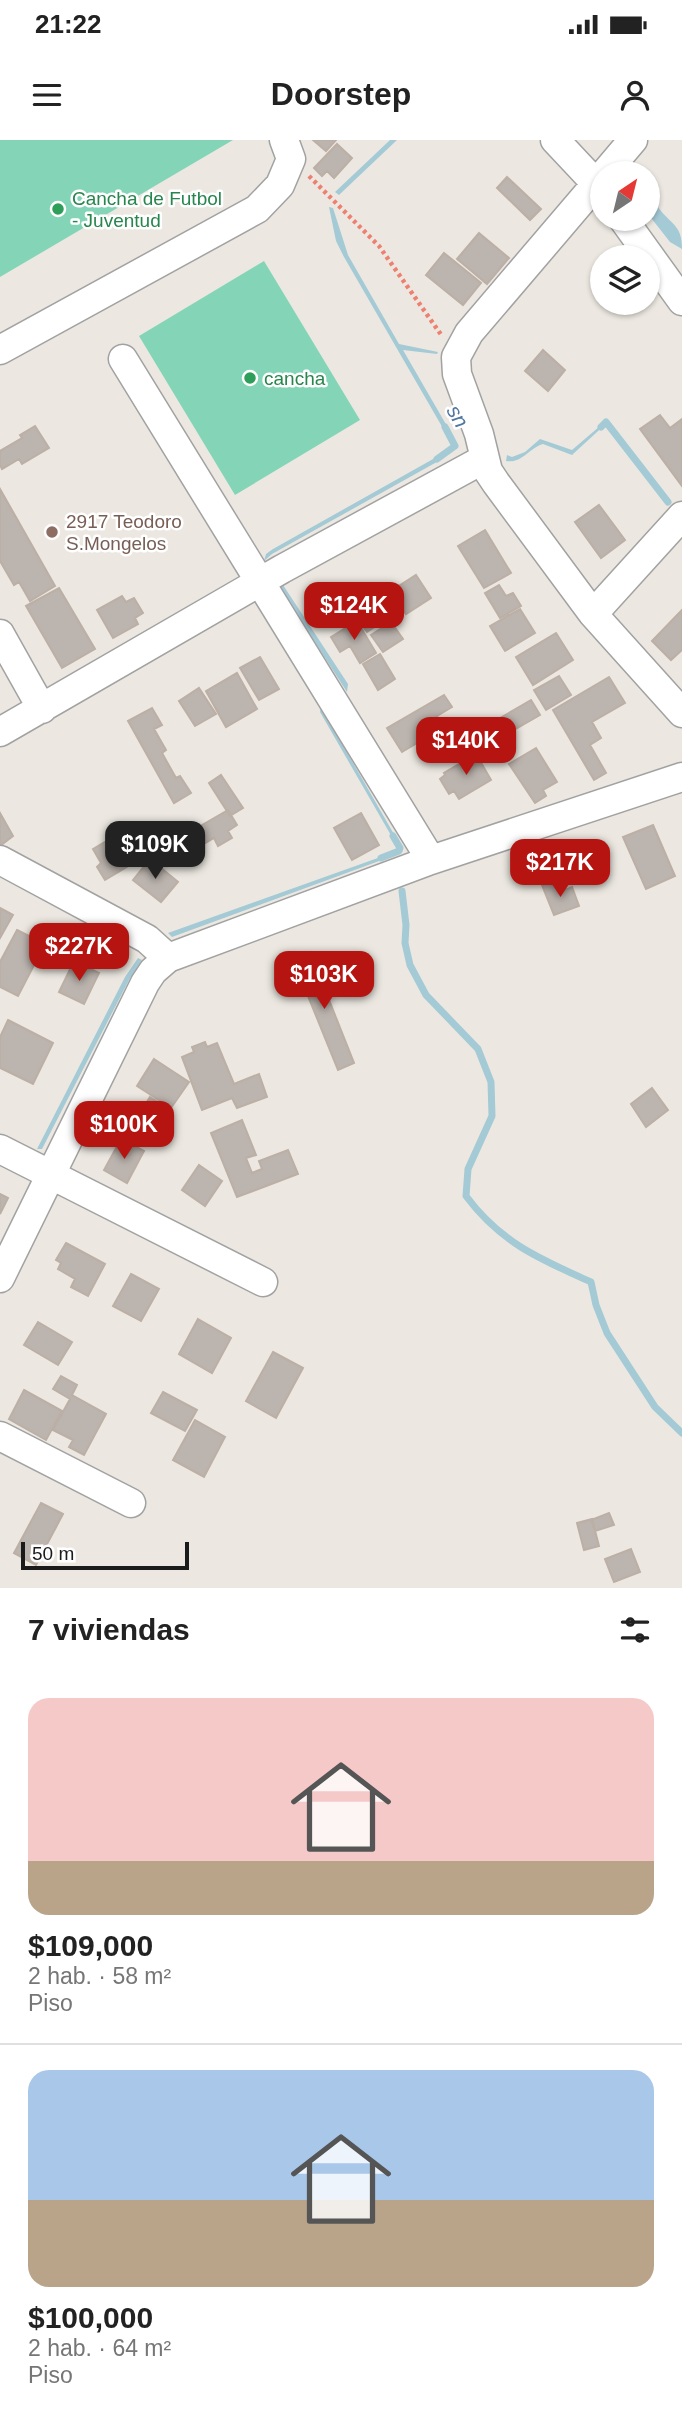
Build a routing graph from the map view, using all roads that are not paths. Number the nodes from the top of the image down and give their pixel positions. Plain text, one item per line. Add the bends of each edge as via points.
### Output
1 (284, 140) edge
2 (555, 140) edge
3 (594, 161) edge
4 (590, 193) edge
5 (632, 231) edge
6 (682, 301) edge
7 (0, 350) edge
8 (123, 359) dead end
9 (484, 459) junction
10 (682, 516) edge
11 (269, 577) junction
12 (593, 614) junction
13 (0, 634) edge
14 (42, 709) junction
15 (682, 713) edge
16 (0, 733) edge
17 (682, 777) edge
18 (0, 860) edge
19 (409, 867) junction
20 (159, 950) junction
21 (9, 1153) edge
22 (47, 1172) junction
23 (0, 1278) edge
24 (263, 1282) dead end
25 (0, 1436) edge
26 (131, 1503) dead end

1 - 7 street via 291,159 280,185 257,209
2 - 3 street
4 - 9 street via 469,333 456,356 457,374
5 - 6 street
8 - 11 street
9 - 11 street
9 - 12 street via 496,483
10 - 12 street
11 - 14 street
11 - 19 street via 345,718
12 - 15 street
13 - 14 street
14 - 16 street
17 - 19 street
18 - 20 street
19 - 20 street
20 - 22 street via 153,971
21 - 22 street
22 - 23 street
22 - 24 street
25 - 26 street

